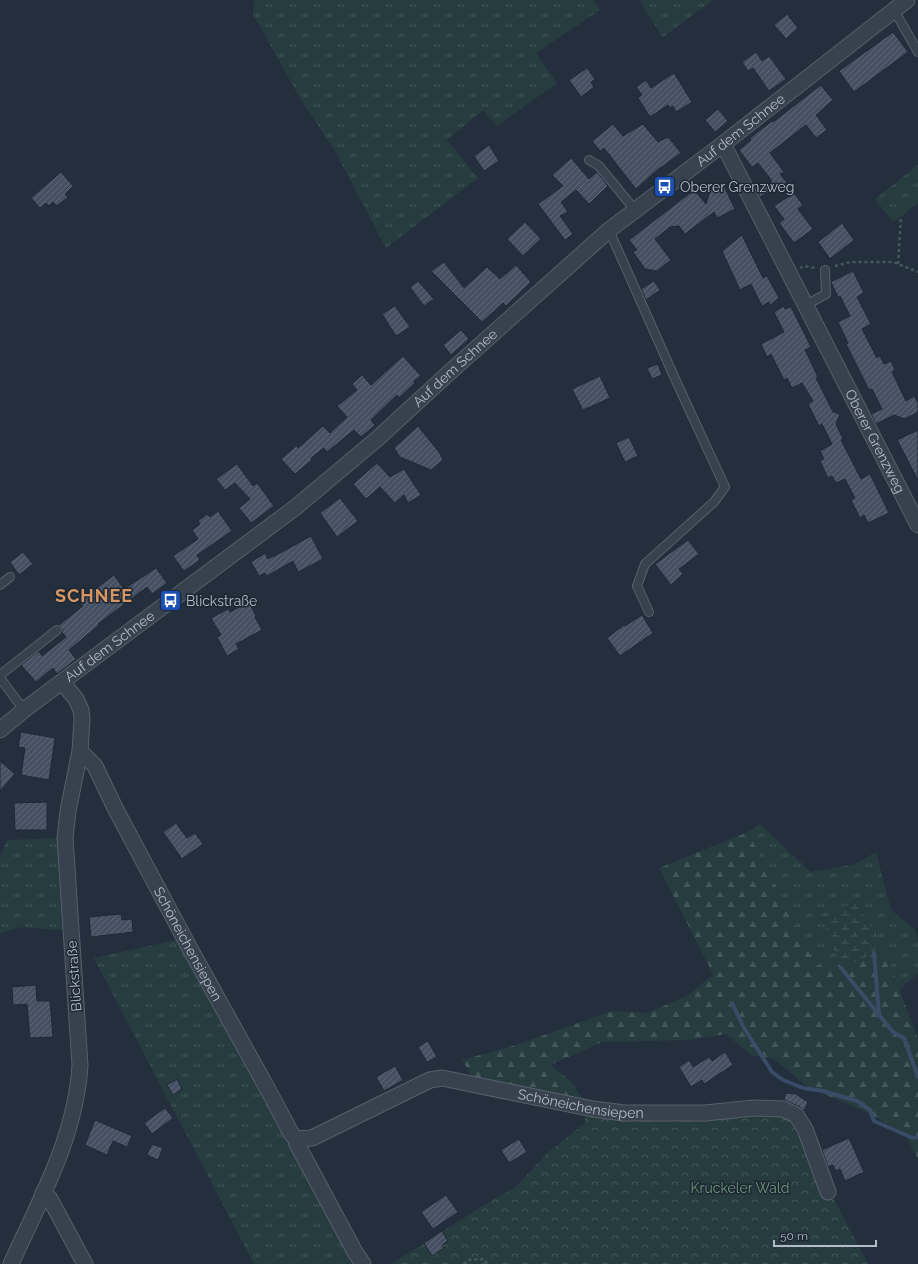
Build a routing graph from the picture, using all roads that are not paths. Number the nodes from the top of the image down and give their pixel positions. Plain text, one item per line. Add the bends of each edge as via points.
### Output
1 (900, 3) edge
2 (918, 52) edge
3 (723, 144) junction
4 (589, 160) dead end
5 (635, 210) junction
6 (609, 230) junction
7 (825, 270) road end
8 (806, 305) junction
9 (918, 525) edge
10 (10, 577) dead end
11 (0, 585) edge
12 (649, 612) dead end
13 (57, 630) dead end
14 (0, 675) edge
15 (0, 678) edge
16 (62, 682) junction
17 (24, 710) junction
18 (1, 726) edge
19 (80, 751) junction
20 (296, 1138) junction
21 (828, 1192) dead end
22 (43, 1193) junction
23 (11, 1264) edge
24 (85, 1264) edge
25 (363, 1264) edge

1 - 2 lane
1 - 3 street, Auf dem Schnee
3 - 5 street, Auf dem Schnee
3 - 8 street, Oberer Grenzweg
4 - 5 lane via 599,166
5 - 6 street, Auf dem Schnee
6 - 12 lane via 725,487 714,502 645,564 637,586
6 - 16 street, Auf dem Schnee via 377,439 302,503
7 - 8 lane via 826,294
8 - 9 street, Oberer Grenzweg
10 - 11 lane
13 - 14 lane
15 - 17 lane
16 - 17 street, Auf dem Schnee
16 - 19 street, Blickstraße via 76,699 81,710
17 - 18 street, Auf dem Schnee
19 - 20 street, Schöneichensiepen via 95,766 188,945
19 - 22 street, Blickstraße via 64,838 80,1065 79,1082 68,1132
20 - 21 street, Schöneichensiepen via 312,1138 430,1080 442,1078 593,1109 624,1112 705,1113 754,1108 783,1109 796,1115 805,1129
20 - 25 street, Schöneichensiepen via 300,1150
22 - 23 street, Blickstraße
22 - 24 street via 50,1199

